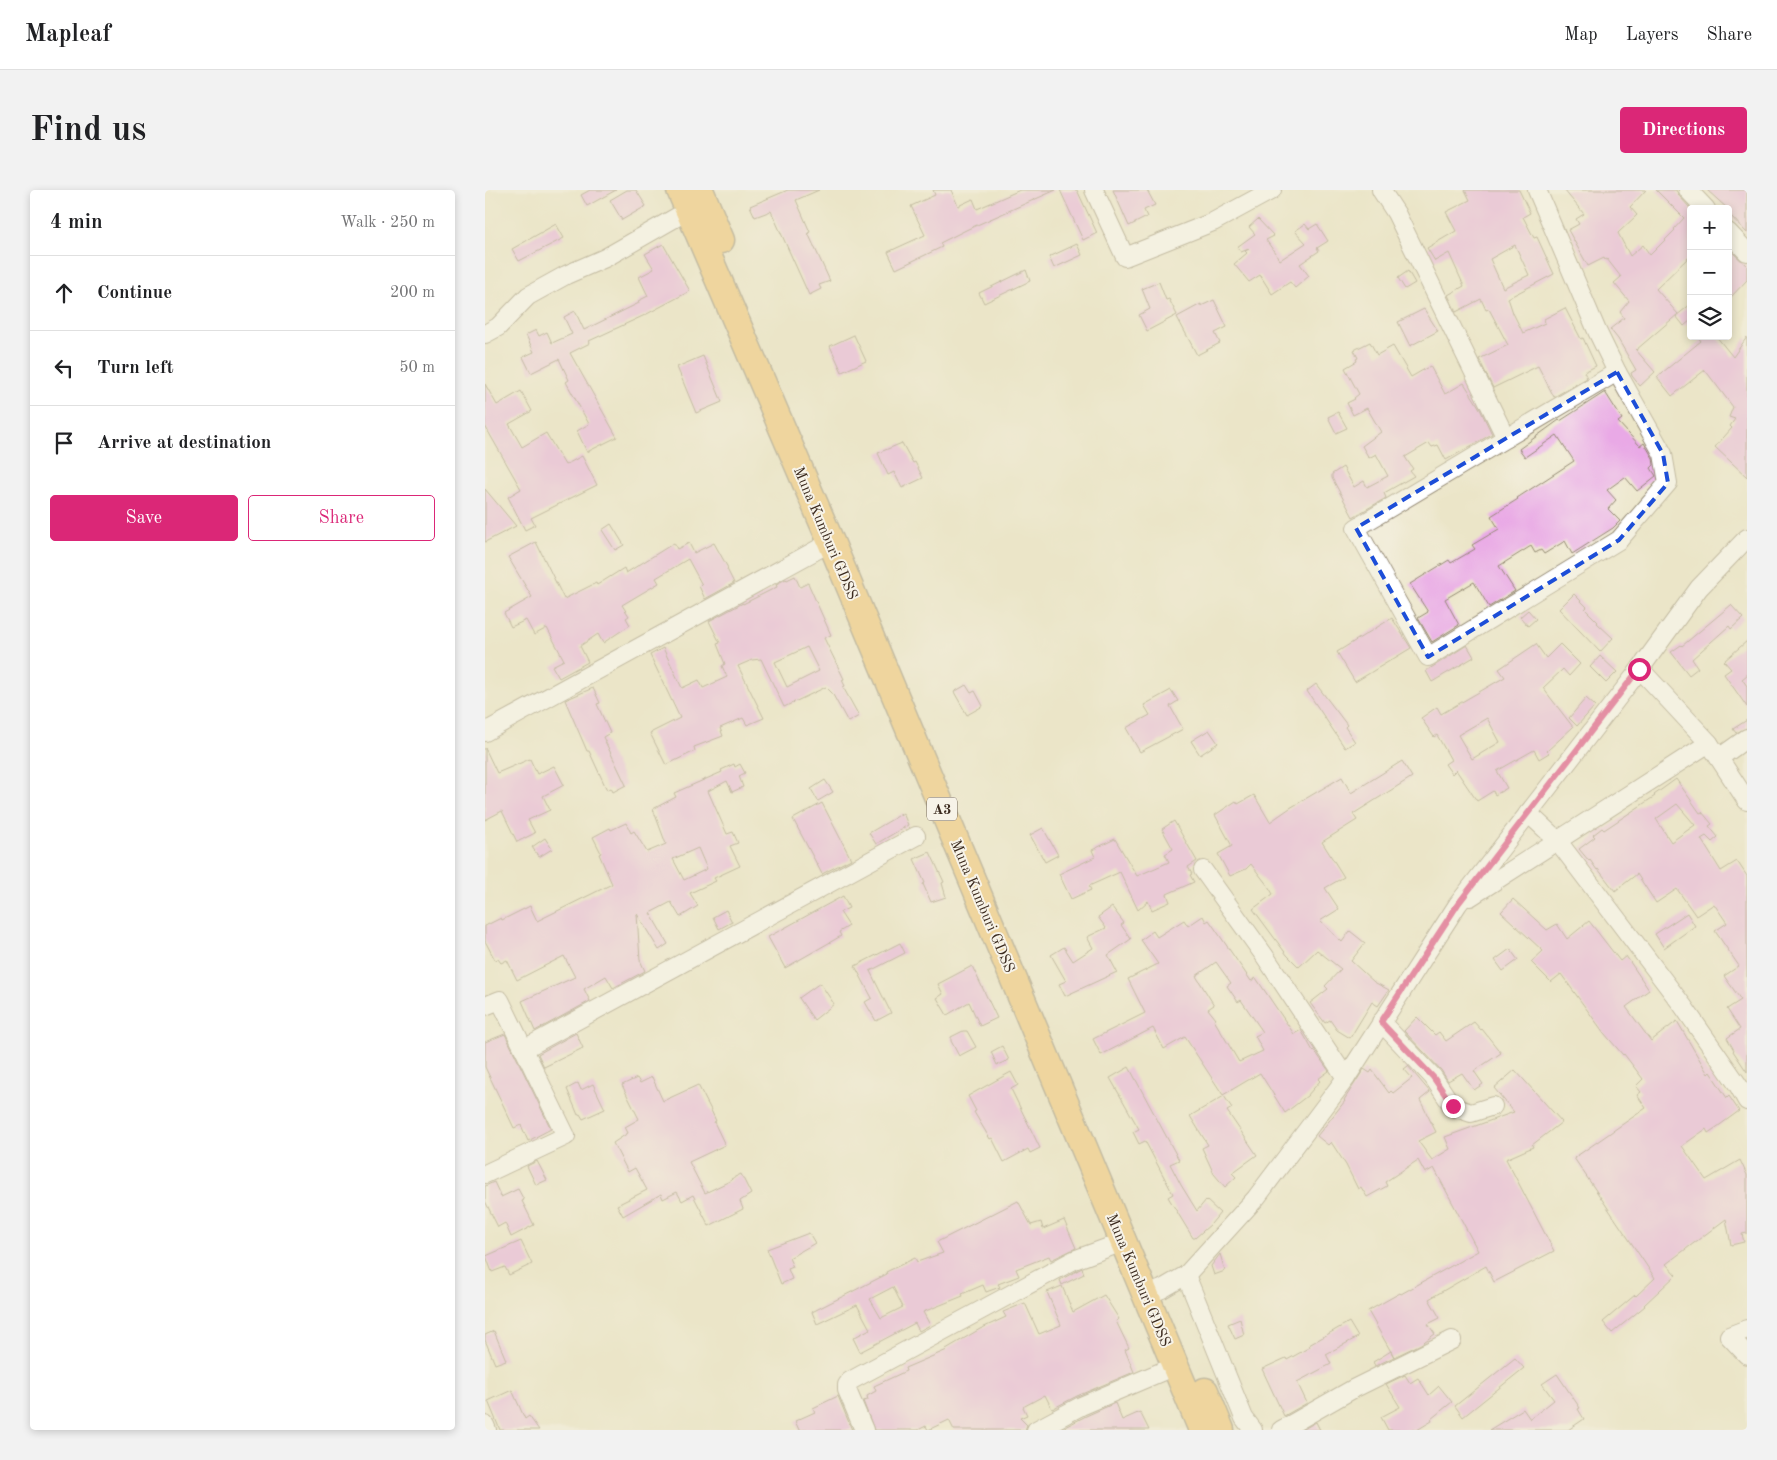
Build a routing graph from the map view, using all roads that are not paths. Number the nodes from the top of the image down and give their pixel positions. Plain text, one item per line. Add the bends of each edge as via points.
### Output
1 (1094, 190) edge
2 (1272, 190) edge
3 (1381, 190) edge
4 (1537, 190) edge
5 (1689, 190) edge
6 (690, 197) edge
7 (1702, 205) edge
8 (1732, 236) edge
9 (1747, 252) edge
10 (485, 334) edge
11 (1617, 372) junction
12 (1506, 438) junction
13 (1747, 538) edge
14 (831, 542) junction
15 (1639, 669) junction
16 (485, 732) edge
17 (1747, 738) edge
18 (1709, 743) junction
19 (1719, 758) junction
20 (1747, 801) edge
21 (1528, 813) junction
22 (916, 836) dead end
23 (1557, 840) junction
24 (1203, 870) dead end
25 (1458, 904) junction
26 (485, 1006) edge
27 (1381, 1022) junction
28 (524, 1049) junction
29 (1346, 1078) junction
30 (1747, 1101) edge
31 (1493, 1106) dead end
32 (485, 1174) edge
33 (1123, 1242) junction
34 (1186, 1275) junction
35 (1154, 1292) junction
36 (1747, 1329) edge
37 (1452, 1340) dead end
38 (1747, 1355) edge
39 (1175, 1366) junction
40 (485, 1424) edge
41 (487, 1430) edge
42 (864, 1430) edge
43 (1036, 1430) edge
44 (1201, 1430) edge
45 (1221, 1430) edge
46 (1253, 1430) edge
47 (1281, 1430) edge

1 - 2 street via 1125,257 1213,222
3 - 12 street via 1400,222
4 - 11 street
5 - 7 street
6 - 10 street via 605,258 566,274 528,296 498,326
6 - 14 highway, Muna Kumburi GDSS / A3
6 - 35 highway, Muna Kumburi GDSS / A3
8 - 9 street
11 - 12 street
11 - 12 street via 1663,454 1668,483 1619,540 1428,657 1356,528
13 - 15 street via 1699,588
14 - 16 street
14 - 33 highway, Muna Kumburi GDSS / A3
15 - 18 street
15 - 21 street
17 - 19 street
18 - 19 street
18 - 23 street
19 - 20 street
21 - 23 street
21 - 25 street
22 - 28 street
23 - 25 street
23 - 30 street via 1683,1006
24 - 29 street
25 - 27 street
26 - 28 street via 500,1000
27 - 29 street
27 - 31 street via 1433,1077 1453,1106 1471,1113
28 - 32 street via 566,1136
29 - 34 street via 1257,1198
33 - 35 highway, Muna Kumburi GDSS / A3
33 - 42 street via 1074,1260 851,1381 847,1390
34 - 35 street
34 - 46 street via 1244,1418
35 - 39 highway, Muna Kumburi GDSS / A3
35 - 45 highway, Muna Kumburi GDSS / A3
36 - 38 street via 1729,1336
37 - 47 street via 1353,1389
39 - 43 street via 1081,1406
39 - 44 highway, Muna Kumburi GDSS / A3
40 - 41 street

